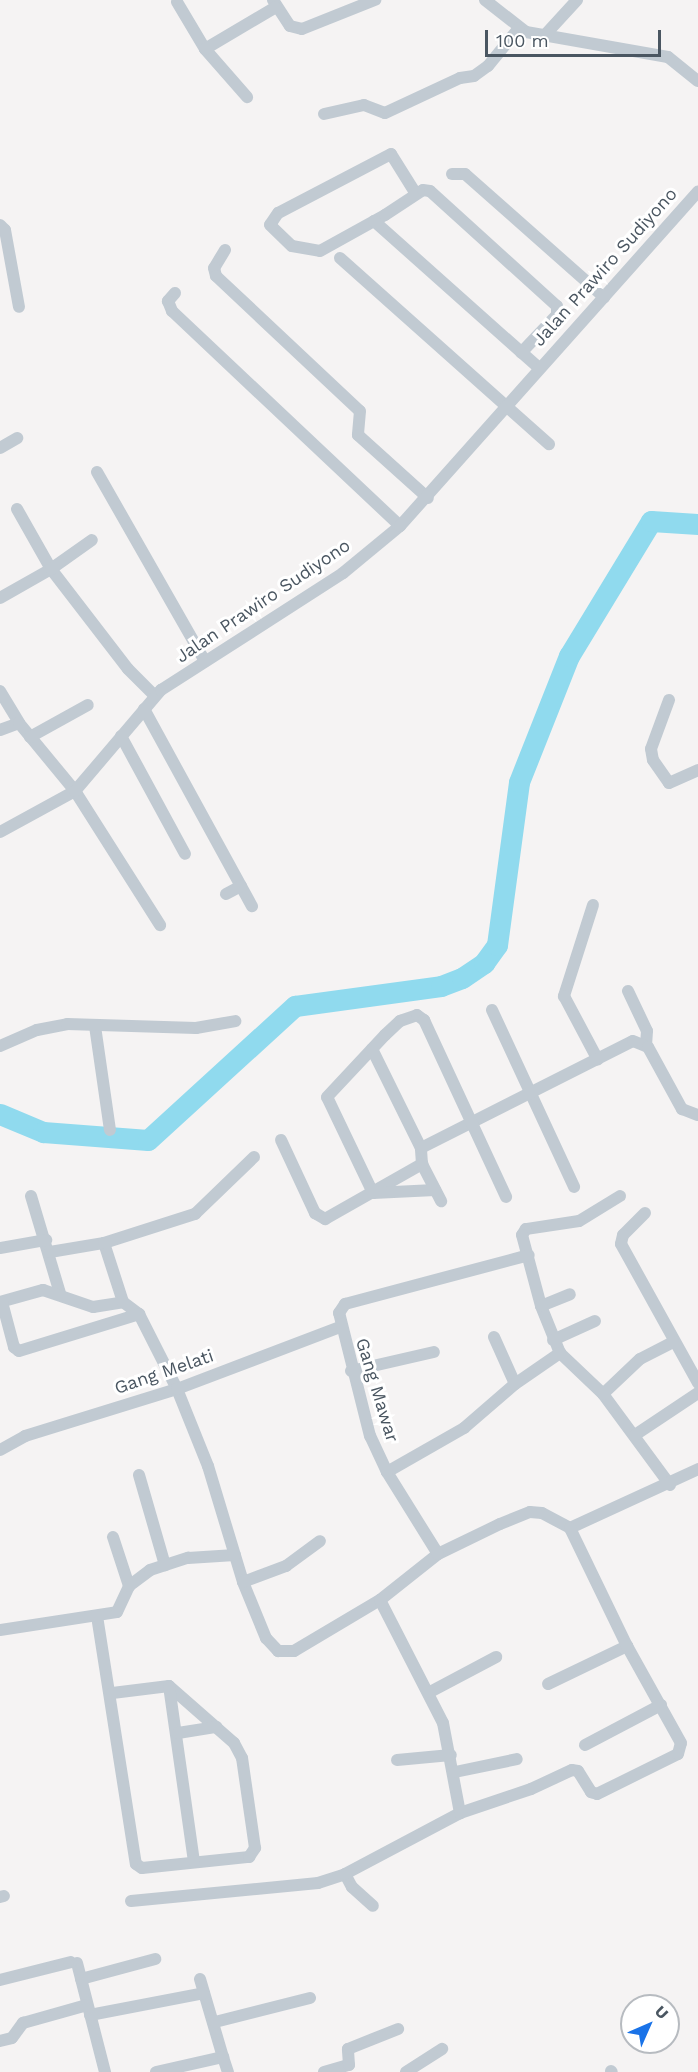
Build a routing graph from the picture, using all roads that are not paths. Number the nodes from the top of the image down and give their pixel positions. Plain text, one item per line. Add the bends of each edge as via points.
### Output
1 (375, 0) edge
2 (485, 0) edge
3 (577, 0) edge
4 (177, 2) dead end
5 (274, 4) edge
6 (519, 28) junction
7 (544, 36) junction
8 (205, 49) junction
9 (698, 81) edge
10 (248, 97) dead end
11 (324, 114) dead end
12 (452, 174) dead end
13 (698, 191) edge
14 (416, 194) junction
15 (374, 221) junction
16 (0, 225) edge
17 (225, 250) dead end
18 (340, 258) dead end
19 (175, 292) dead end
20 (604, 297) junction
21 (19, 307) dead end
22 (521, 353) junction
23 (538, 367) junction
24 (505, 405) junction
25 (17, 438) dead end
26 (549, 444) dead end
27 (0, 448) edge
28 (97, 472) dead end
29 (428, 498) junction
30 (17, 509) dead end
31 (400, 525) junction
32 (92, 540) dead end
33 (51, 569) junction
34 (0, 598) edge
35 (205, 661) junction
36 (0, 691) edge
37 (155, 696) junction
38 (669, 700) dead end
39 (88, 705) dead end
40 (144, 709) junction
41 (19, 723) junction
42 (0, 730) edge
43 (121, 736) junction
44 (30, 738) junction
45 (698, 770) edge
46 (75, 791) junction
47 (0, 832) edge
48 (185, 854) dead end
49 (241, 886) junction
50 (226, 894) dead end
51 (593, 905) dead end
52 (252, 906) dead end
53 (160, 925) dead end
54 (628, 991) dead end
55 (492, 1010) dead end
56 (235, 1021) dead end
57 (95, 1026) junction
58 (645, 1044) junction
59 (0, 1046) edge
60 (372, 1049) junction
61 (598, 1060) junction
62 (530, 1094) junction
63 (698, 1115) edge
64 (469, 1123) junction
65 (110, 1130) dead end
66 (281, 1140) dead end
67 (421, 1148) junction
68 (254, 1157) dead end
69 (422, 1164) junction
70 (574, 1187) dead end
71 (373, 1193) junction
72 (31, 1196) dead end
73 (620, 1196) dead end
74 (506, 1197) dead end
75 (645, 1213) dead end
76 (104, 1243) junction
77 (48, 1246) junction
78 (0, 1248) edge
79 (529, 1255) junction
80 (60, 1293) junction
81 (570, 1294) dead end
82 (1, 1302) edge
83 (123, 1302) junction
84 (540, 1306) junction
85 (140, 1314) junction
86 (595, 1320) dead end
87 (340, 1327) junction
88 (494, 1337) dead end
89 (553, 1340) junction
90 (673, 1342) junction
91 (434, 1352) dead end
92 (560, 1353) junction
93 (351, 1371) junction
94 (698, 1383) edge
95 (515, 1384) junction
96 (177, 1389) junction
97 (698, 1393) edge
98 (603, 1394) junction
99 (635, 1435) junction
100 (0, 1450) edge
101 (698, 1469) edge
102 (387, 1472) junction
103 (139, 1475) dead end
104 (670, 1485) junction
105 (570, 1528) junction
106 (113, 1537) dead end
107 (320, 1541) dead end
108 (438, 1554) junction
109 (235, 1555) junction
110 (165, 1565) junction
111 (243, 1582) junction
112 (129, 1586) junction
113 (380, 1600) junction
114 (97, 1616) junction
115 (0, 1630) edge
116 (627, 1646) junction
117 (496, 1657) dead end
118 (548, 1684) dead end
119 (169, 1686) junction
120 (430, 1692) junction
121 (112, 1693) junction
122 (661, 1706) junction
123 (217, 1728) junction
124 (178, 1733) junction
125 (585, 1745) dead end
126 (451, 1755) junction
127 (397, 1760) dead end
128 (517, 1760) dead end
129 (455, 1772) junction
130 (460, 1813) junction
131 (194, 1861) junction
132 (345, 1874) junction
133 (130, 1901) dead end
134 (374, 1906) dead end
135 (155, 1959) dead end
136 (81, 1979) junction
137 (200, 1979) dead end
138 (0, 1980) edge
139 (204, 1993) junction
140 (310, 1998) dead end
141 (89, 2010) junction
142 (215, 2022) junction
143 (398, 2029) dead end
144 (0, 2041) edge
145 (442, 2049) dead end
146 (223, 2057) junction
147 (105, 2072) edge
148 (156, 2072) edge
149 (228, 2072) edge
150 (324, 2072) edge
151 (406, 2072) edge

1 - 5 street via 302,29 290,26
2 - 6 street
3 - 7 street
4 - 8 street
5 - 8 street
6 - 7 street
6 - 11 street via 488,66 474,76 460,78 385,113 364,105
7 - 9 street via 668,57
8 - 10 street
12 - 20 street via 465,174
13 - 20 street, Jalan Prawiro Sudiyono
14 - 15 street
14 - 15 street via 391,154 278,213 270,225 280,239 305,251 320,250
14 - 22 street via 423,190 436,195 557,306 557,315
15 - 22 street
16 - 21 street via 5,230
17 - 29 street via 214,268 216,276 360,411 362,419 355,431 358,435
18 - 24 street
19 - 31 street via 168,301 172,311
20 - 23 street, Jalan Prawiro Sudiyono
22 - 23 street
23 - 24 street, Jalan Prawiro Sudiyono
24 - 26 street
24 - 29 street, Jalan Prawiro Sudiyono
25 - 27 street
28 - 35 street
29 - 31 street, Jalan Prawiro Sudiyono
30 - 33 street
31 - 35 street, Jalan Prawiro Sudiyono via 343,573
32 - 33 street
33 - 34 street
33 - 37 street via 128,669
35 - 37 street, Jalan Prawiro Sudiyono
36 - 41 street
37 - 40 street, Jalan Prawiro Sudiyono
38 - 45 street via 651,749 653,760 669,783
39 - 44 street
40 - 43 street, Jalan Prawiro Sudiyono
40 - 49 street
41 - 42 street
41 - 44 street
43 - 46 street, Jalan Prawiro Sudiyono
43 - 48 street
44 - 46 street
46 - 47 street, Jalan Prawiro Sudiyono
46 - 53 street
49 - 50 street
49 - 52 street
51 - 61 street via 564,996
54 - 58 street via 647,1031
55 - 62 street
56 - 57 street via 196,1028
57 - 59 street via 67,1024 37,1030
57 - 65 street
58 - 61 street via 633,1041
58 - 63 street via 682,1109
60 - 64 street via 400,1021 421,1016
60 - 67 street
60 - 71 street via 327,1097
61 - 62 street
62 - 64 street
62 - 70 street
64 - 67 street
64 - 74 street
66 - 71 street via 319,1217 325,1219
67 - 69 street
68 - 76 street via 195,1214
69 - 71 street
69 - 71 street via 438,1195
72 - 77 street
73 - 79 street via 567,1225 526,1229 522,1235
75 - 90 street via 623,1235 621,1244
76 - 77 street
76 - 83 street
77 - 78 street
77 - 80 street
79 - 84 street
79 - 87 street via 345,1304 339,1313
80 - 82 street via 43,1290
80 - 83 street via 93,1307
81 - 84 street
82 - 85 street via 14,1347 19,1351
83 - 85 street
84 - 89 street
85 - 96 street
86 - 89 street
87 - 93 street, Gang Mawar
87 - 96 street, Gang Melati
88 - 95 street
89 - 92 street
90 - 94 street
90 - 98 street via 640,1359
91 - 93 street
92 - 95 street
92 - 98 street
93 - 102 street, Gang Mawar via 370,1436
95 - 102 street via 450,1437
96 - 100 street, Gang Melati via 25,1436
96 - 109 street via 208,1466
97 - 99 street
98 - 99 street
99 - 104 street
101 - 104 street
102 - 108 street, Gang Mawar
103 - 110 street
104 - 105 street
105 - 108 street via 542,1513 530,1512
105 - 116 street
106 - 112 street
107 - 111 street via 286,1566
108 - 113 street
109 - 110 street via 189,1558
109 - 111 street
110 - 112 street
111 - 113 street via 266,1638 285,1653
112 - 114 street via 117,1612
113 - 120 street
114 - 115 street
114 - 121 street
116 - 118 street
116 - 122 street
117 - 120 street
119 - 121 street
119 - 123 street
119 - 124 street
120 - 126 street
121 - 131 street via 132,1857 142,1868
122 - 125 street
122 - 130 street via 681,1743 674,1758 597,1794 591,1792 578,1771 572,1770 531,1789
123 - 124 street
123 - 131 street via 234,1743 242,1758 255,1848 249,1857
124 - 131 street
126 - 127 street
126 - 129 street
128 - 129 street
129 - 130 street
130 - 132 street
132 - 133 street via 318,1883
132 - 134 street via 352,1887
135 - 136 street
136 - 138 street via 74,1962
136 - 141 street
137 - 139 street
139 - 141 street
139 - 142 street
140 - 142 street
141 - 144 street via 23,2023 12,2038
141 - 147 street
142 - 146 street
143 - 150 street via 348,2049 349,2065
145 - 151 street
146 - 148 street
146 - 149 street

